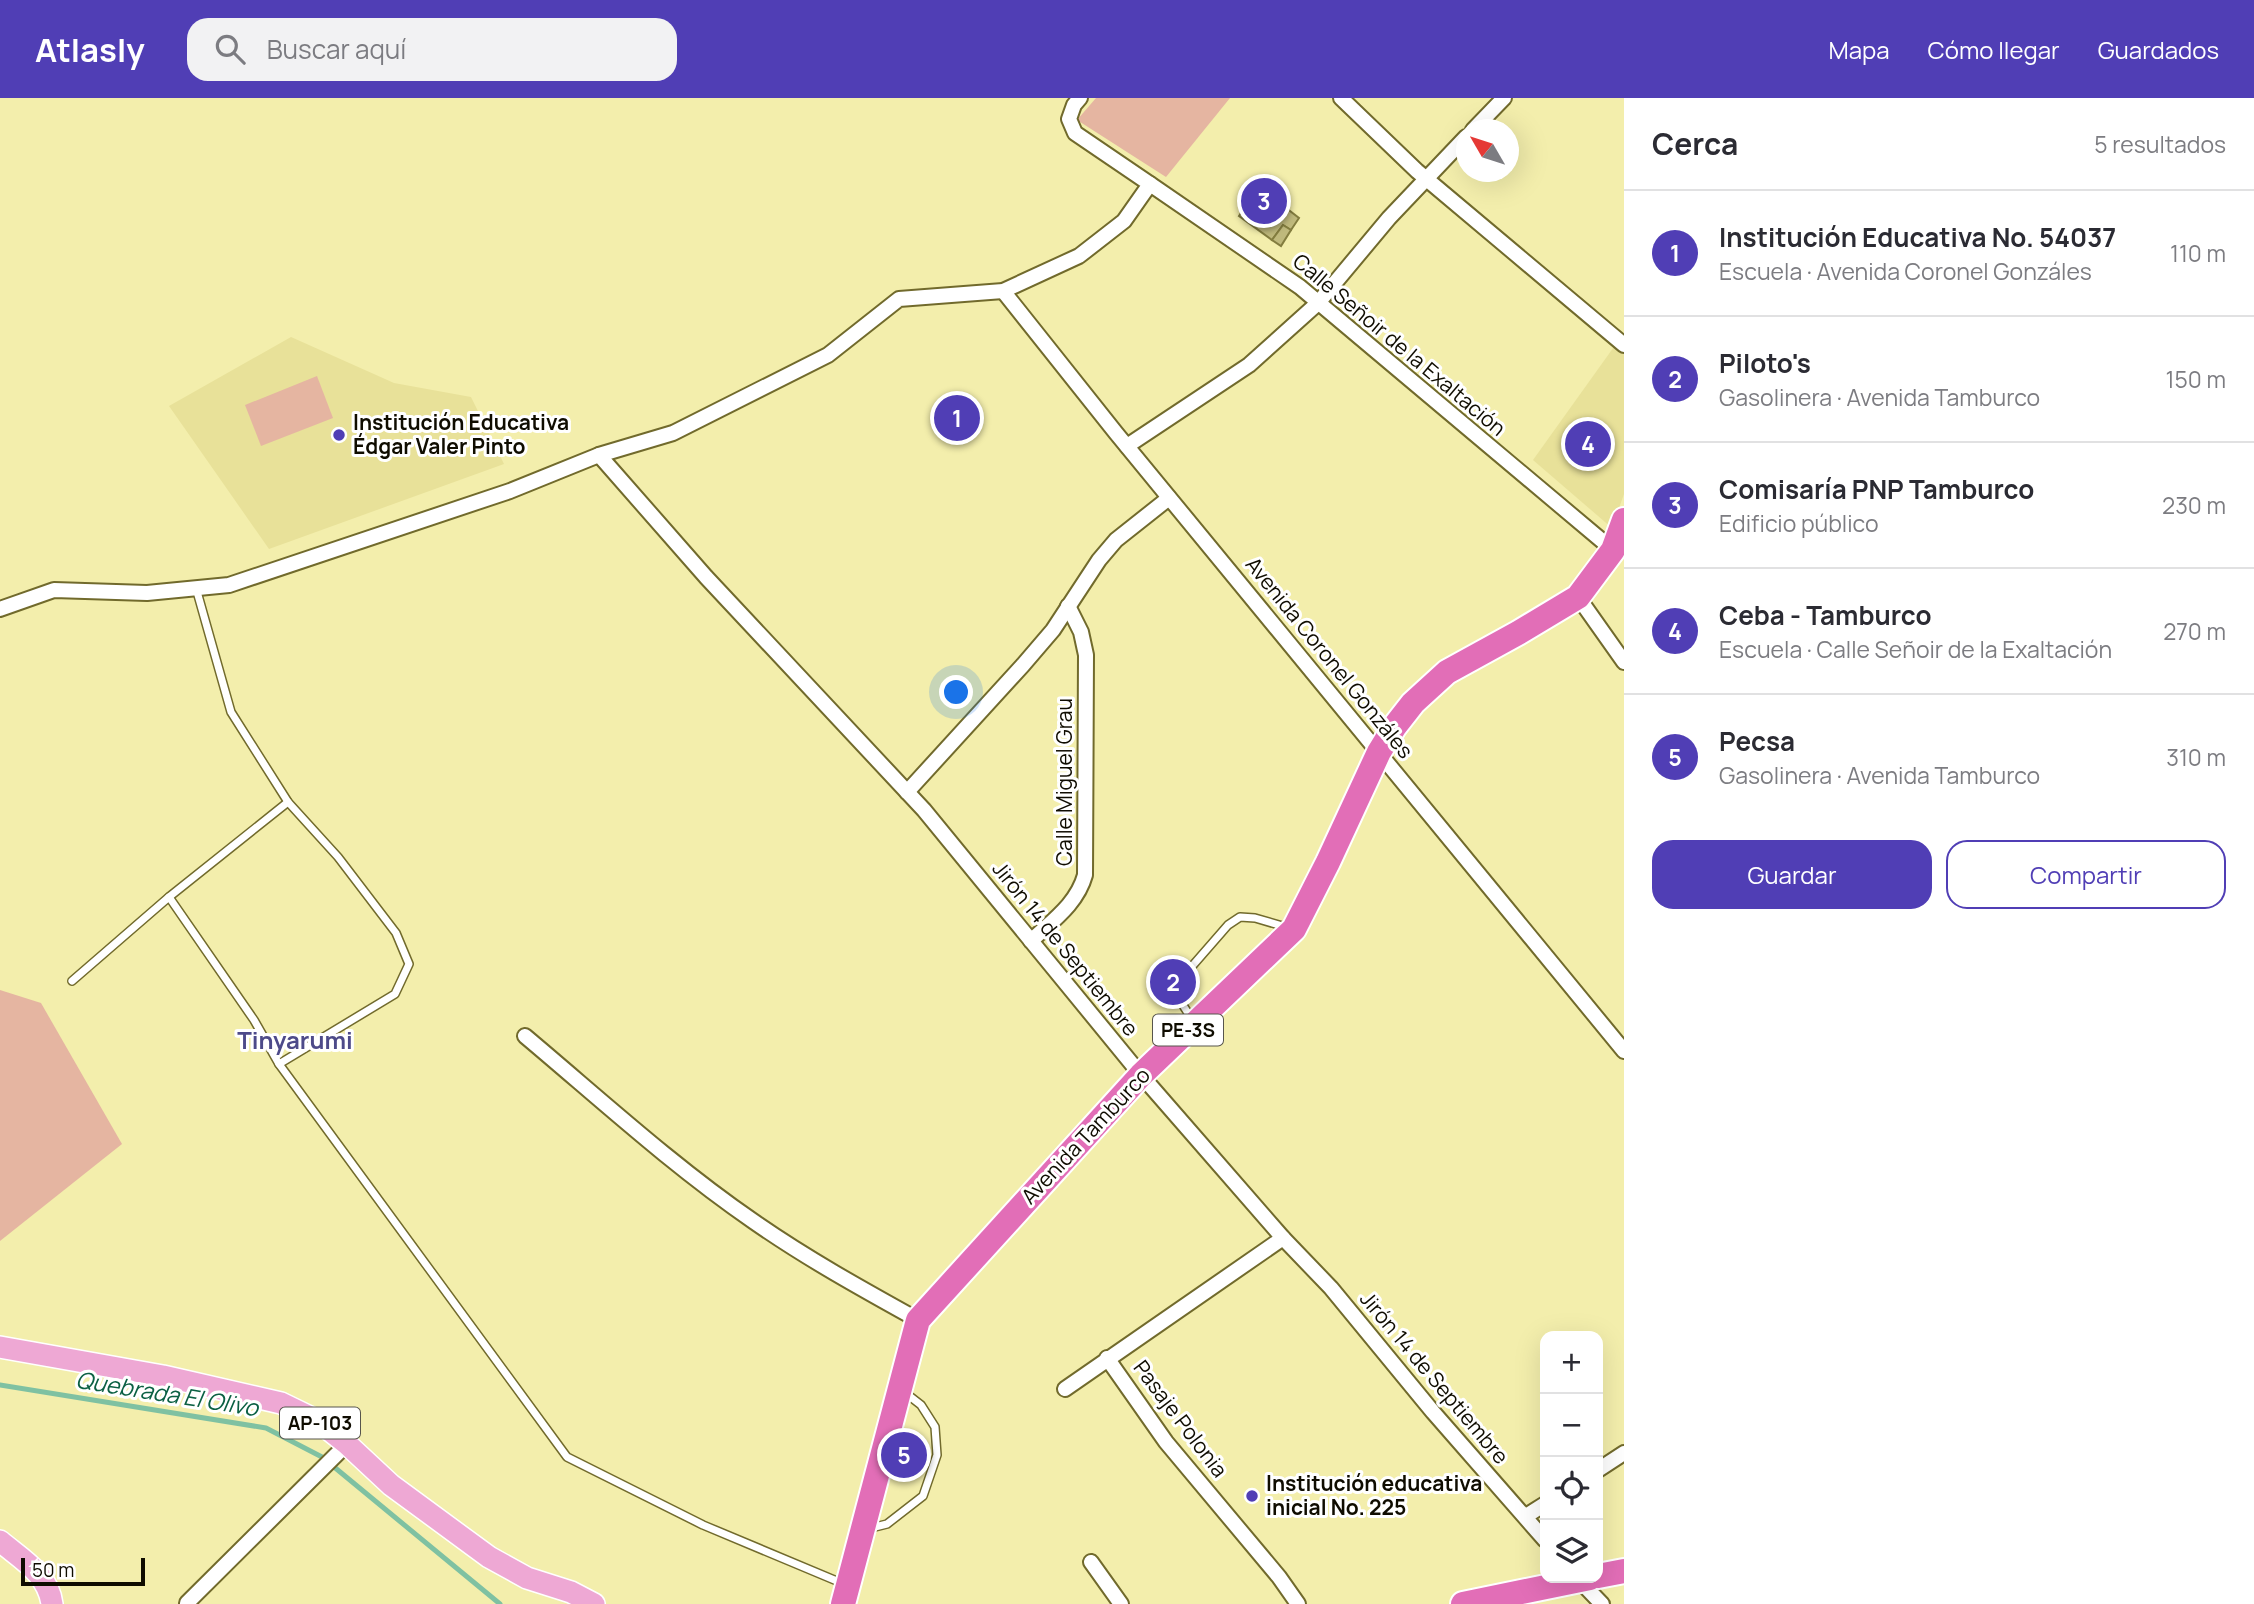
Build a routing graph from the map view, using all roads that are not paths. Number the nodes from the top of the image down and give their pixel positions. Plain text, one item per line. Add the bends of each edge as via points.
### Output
1 (1080, 98) edge
2 (1341, 98) edge
3 (1504, 98) edge
4 (1484, 119) edge
5 (1456, 146) edge
6 (1426, 178) junction
7 (1150, 184) junction
8 (1003, 291) junction
9 (1318, 303) junction
10 (1624, 345) edge
11 (1127, 446) junction
12 (599, 455) junction
13 (1169, 498) junction
14 (1624, 520) edge
15 (1613, 550) junction
16 (196, 588) junction
17 (1578, 597) junction
18 (1068, 606) junction
19 (0, 609) edge
20 (1624, 662) edge
21 (1379, 752) junction
22 (907, 792) junction
23 (288, 802) junction
24 (169, 897) junction
25 (1294, 929) junction
26 (1031, 942) junction
27 (72, 981) dead end
28 (1195, 1024) junction
29 (525, 1037) dead end
30 (1624, 1051) edge
31 (279, 1064) junction
32 (1140, 1075) junction
33 (1283, 1238) junction
34 (918, 1320) junction
35 (0, 1347) edge
36 (1107, 1358) junction
37 (900, 1388) junction
38 (1065, 1389) dead end
39 (347, 1444) junction
40 (1624, 1453) edge
41 (1603, 1467) edge
42 (1540, 1507) edge
43 (1526, 1516) junction
44 (863, 1530) junction
45 (1540, 1534) edge
46 (0, 1541) edge
47 (1091, 1562) dead end
48 (1624, 1571) edge
49 (1603, 1575) edge
50 (1562, 1583) edge
51 (1589, 1583) edge
52 (846, 1595) edge
53 (187, 1603) edge
54 (52, 1604) edge
55 (594, 1604) edge
56 (1121, 1604) edge
57 (1298, 1604) edge
58 (1463, 1604) edge
59 (1602, 1604) edge

1 - 7 street, Calle Señoir de la Exaltación via 1069,119 1075,133
2 - 6 street
3 - 4 street
5 - 6 street
6 - 9 street
6 - 10 street
7 - 8 street via 1124,221 1079,256
7 - 9 street, Calle Señoir de la Exaltación
8 - 11 street, Avenida Coronel Gonzáles
8 - 12 street via 899,299 828,355 673,433
9 - 11 street via 1249,365
9 - 15 street, Calle Señoir de la Exaltación
11 - 13 street, Avenida Coronel Gonzáles
12 - 16 street via 510,491 229,585
12 - 22 street, Jirón 14 de Septiembre
13 - 18 street via 1116,540
13 - 21 street, Avenida Coronel Gonzáles
14 - 15 highway, Avenida Tamburco / PE-3S
15 - 17 highway, Avenida Tamburco / PE-3S
16 - 19 street via 147,593 54,590
16 - 23 lane via 231,712
17 - 20 street
17 - 21 highway, Avenida Tamburco / PE-3S via 1447,672 1413,703
18 - 22 street via 1023,666
18 - 26 street, Calle Miguel Grau via 1086,655 1085,876 1073,902
21 - 25 highway, Avenida Tamburco / PE-3S
21 - 30 street, Avenida Coronel Gonzáles
22 - 26 street, Jirón 14 de Septiembre
23 - 24 lane
23 - 31 lane via 338,857 396,933 409,964 395,994
24 - 27 lane
24 - 31 lane
25 - 28 highway, Avenida Tamburco / PE-3S
25 - 28 lane via 1240,917 1228,925 1182,984 1181,1002
26 - 32 street, Jirón 14 de Septiembre
28 - 32 highway, Avenida Tamburco / PE-3S
29 - 34 street via 752,1221
31 - 52 lane via 567,1457
32 - 33 street, Jirón 14 de Septiembre
32 - 34 highway, Avenida Tamburco / PE-3S
33 - 36 street, Pasaje Polonia
33 - 43 street, Jirón 14 de Septiembre
34 - 37 highway, Avenida Tamburco / PE-3S
35 - 39 main road, AP-103 via 281,1403 318,1421
36 - 38 street, Pasaje Polonia
36 - 57 street, Pasaje Polonia via 1166,1442
37 - 44 highway, Avenida Tamburco / PE-3S
37 - 44 lane via 921,1405 935,1427 937,1455 923,1496 887,1524
39 - 53 street
39 - 55 main road, AP-103 via 391,1485 482,1552 527,1578
40 - 41 street
42 - 43 street
43 - 45 street, Jirón 14 de Septiembre
44 - 52 highway, Avenida Tamburco / PE-3S
46 - 54 main road via 37,1572
47 - 56 street
48 - 49 highway
50 - 58 highway
51 - 59 street

